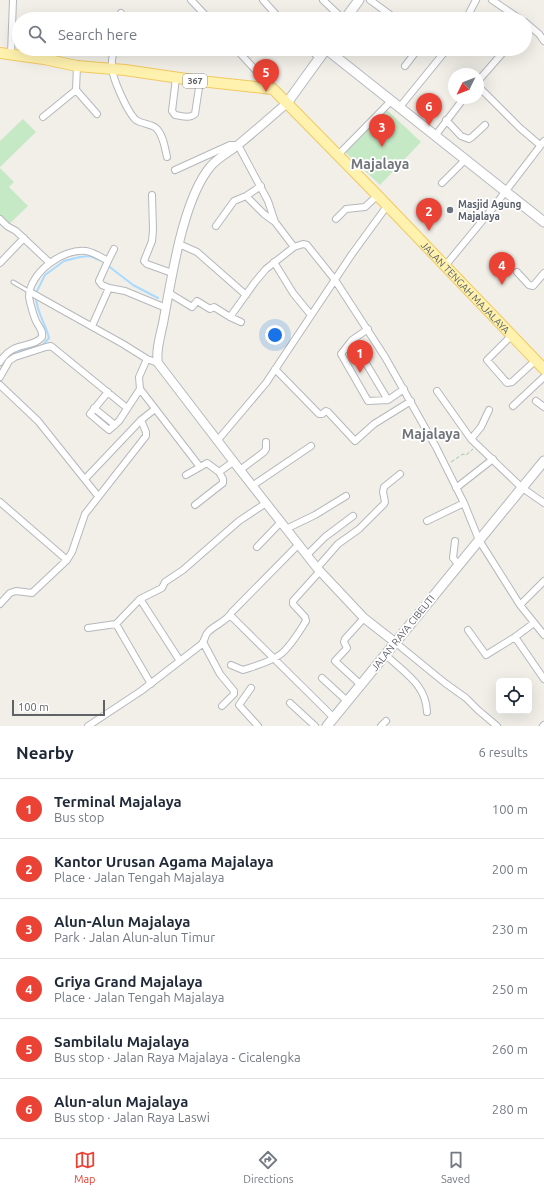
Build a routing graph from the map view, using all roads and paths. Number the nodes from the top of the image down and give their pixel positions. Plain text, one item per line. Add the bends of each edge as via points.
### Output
1 (13, 0) edge
2 (192, 0) edge
3 (263, 0) edge
4 (323, 0) edge
5 (359, 0) edge
6 (370, 0) edge
7 (476, 0) edge
8 (492, 0) edge
9 (13, 12) edge
10 (203, 12) edge
11 (274, 12) edge
12 (336, 12) edge
13 (346, 12) edge
14 (386, 12) edge
15 (470, 12) edge
16 (510, 12) edge
17 (12, 27) edge
18 (532, 28) edge
19 (544, 41) edge
20 (0, 53) edge
21 (11, 54) joint
22 (24, 56) edge
23 (115, 56) edge
24 (242, 56) edge
25 (335, 56) edge
26 (413, 56) edge
27 (441, 56) edge
28 (500, 56) edge
29 (319, 58) edge
30 (78, 66) junction
31 (405, 66) dead end
32 (118, 69) junction
33 (484, 74) edge
34 (176, 78) junction
35 (200, 81) junction
36 (76, 90) junction
37 (274, 90) junction
38 (484, 92) edge
39 (391, 101) junction
40 (286, 102) junction
41 (459, 104) edge
42 (399, 108) junction
43 (97, 114) dead end
44 (43, 117) dead end
45 (446, 120) junction
46 (485, 125) dead end
47 (435, 136) junction
48 (542, 143) edge
49 (238, 145) junction
50 (338, 155) junction
51 (167, 157) dead end
52 (465, 160) junction
53 (175, 170) dead end
54 (442, 183) dead end
55 (261, 186) junction
56 (505, 192) junction
57 (152, 195) dead end
58 (378, 195) junction
59 (246, 196) junction
60 (387, 206) junction
61 (0, 219) edge
62 (336, 219) dead end
63 (275, 222) junction
64 (544, 222) edge
65 (216, 226) dead end
66 (24, 238) junction
67 (179, 244) junction
68 (294, 247) junction
69 (114, 249) dead end
70 (274, 262) junction
71 (0, 263) edge
72 (50, 263) junction
73 (106, 264) junction
74 (445, 266) junction
75 (517, 272) dead end
76 (544, 273) edge
77 (172, 274) junction
78 (335, 280) junction
79 (13, 282) dead end
80 (109, 288) junction
81 (169, 293) junction
82 (34, 294) junction
83 (246, 295) junction
84 (166, 308) junction
85 (311, 315) junction
86 (230, 317) junction
87 (241, 322) dead end
88 (92, 326) junction
89 (368, 329) junction
90 (512, 335) junction
91 (352, 340) junction
92 (147, 359) junction
93 (536, 360) junction
94 (0, 362) edge
95 (158, 363) junction
96 (275, 370) junction
97 (544, 370) edge
98 (0, 377) edge
99 (544, 377) edge
100 (0, 385) edge
101 (140, 389) junction
102 (404, 390) junction
103 (437, 391) dead end
104 (108, 392) junction
105 (388, 400) junction
106 (536, 401) dead end
107 (411, 402) junction
108 (513, 406) dead end
109 (544, 407) edge
110 (127, 408) junction
111 (155, 409) junction
112 (489, 410) dead end
113 (142, 420) junction
114 (471, 439) junction
115 (217, 441) junction
116 (266, 442) dead end
117 (478, 445) junction
118 (311, 446) dead end
119 (493, 459) junction
120 (544, 461) edge
121 (233, 462) junction
122 (445, 465) junction
123 (200, 467) junction
124 (240, 470) junction
125 (219, 472) junction
126 (400, 474) dead end
127 (186, 475) dead end
128 (85, 479) junction
129 (252, 486) junction
130 (521, 487) junction
131 (456, 488) junction
132 (98, 496) junction
133 (346, 496) dead end
134 (0, 502) edge
135 (266, 503) junction
136 (464, 503) junction
137 (544, 504) edge
138 (195, 505) dead end
139 (353, 516) dead end
140 (427, 521) dead end
141 (283, 525) junction
142 (479, 540) junction
143 (455, 541) dead end
144 (298, 545) junction
145 (257, 547) dead end
146 (307, 555) junction
147 (67, 560) junction
148 (459, 565) junction
149 (319, 569) junction
150 (544, 581) edge
151 (140, 599) junction
152 (0, 604) edge
153 (520, 605) junction
154 (230, 615) junction
155 (364, 618) junction
156 (534, 623) junction
157 (116, 624) junction
158 (88, 628) dead end
159 (468, 630) dead end
160 (544, 635) edge
161 (515, 637) junction
162 (203, 642) junction
163 (396, 643) junction
164 (386, 655) junction
165 (275, 658) junction
166 (180, 661) junction
167 (231, 665) dead end
168 (322, 678) dead end
169 (544, 679) edge
170 (151, 684) junction
171 (361, 685) junction
172 (251, 688) dead end
173 (347, 702) junction
174 (290, 703) dead end
175 (222, 706) dead end
176 (427, 712) dead end
177 (334, 718) junction
178 (386, 720) dead end
179 (88, 726) edge
180 (258, 726) edge
181 (315, 726) edge
182 (327, 726) edge
183 (381, 726) edge
184 (497, 726) edge

1 - 9 street
2 - 10 street
3 - 11 street
4 - 12 street
5 - 13 main road
6 - 14 street
7 - 15 street
8 - 16 street
17 - 21 street
18 - 19 street
20 - 21 main road, 367
22 - 30 main road, 367
23 - 32 street
24 - 37 street
25 - 39 main road
26 - 31 street
27 - 42 street
28 - 33 street
29 - 40 main road
30 - 32 main road, 367
30 - 36 street
32 - 34 main road, 367
32 - 51 street via 117,86 134,117 156,128
34 - 35 main road, 367
34 - 35 street via 172,113 188,117 196,112
35 - 37 main road, 367
36 - 43 street
36 - 44 street
37 - 40 main road, JALAN TENGAH MAJALAYA
38 - 48 street via 520,128
39 - 42 main road
39 - 50 street
40 - 49 street
40 - 50 main road, JALAN TENGAH MAJALAYA
41 - 45 street
42 - 47 main road
45 - 46 street via 461,136 469,139
45 - 47 street
47 - 52 main road
48 - 56 street
49 - 53 street via 230,145
49 - 55 street
49 - 67 street via 210,166 204,175 187,214
50 - 58 main road, JALAN TENGAH MAJALAYA
52 - 54 street
52 - 56 main road
55 - 59 street
55 - 63 street
56 - 64 main road
56 - 74 street
57 - 77 street via 152,241 144,261
58 - 60 main road, JALAN TENGAH MAJALAYA
58 - 62 street via 365,207 346,209
59 - 63 street
59 - 65 street via 234,201
60 - 74 main road, JALAN TENGAH MAJALAYA
60 - 78 street
61 - 66 street
63 - 68 street
66 - 71 street
66 - 72 street
67 - 77 street
67 - 83 street via 197,252
68 - 70 street
68 - 78 street via 307,245
69 - 73 street
70 - 83 street
70 - 85 street via 293,293
72 - 73 street via 79,250 87,251
72 - 82 street via 34,280
73 - 80 street via 100,283
74 - 90 main road, JALAN TENGAH MAJALAYA
75 - 76 street via 531,286
77 - 81 street
78 - 85 street
78 - 89 street
79 - 82 lane
80 - 84 street via 125,291
80 - 88 street
81 - 84 street
81 - 86 street via 192,307 196,301 210,309 215,307
82 - 88 street
82 - 94 street via 29,299 42,337 37,342 13,349
83 - 86 street
84 - 95 street
85 - 96 street
86 - 87 street
88 - 92 street
89 - 91 street
89 - 102 street
90 - 93 main road, JALAN TENGAH MAJALAYA
90 - 93 street via 487,360 507,382 512,382
91 - 105 street
91 - 105 street via 341,355 368,401
92 - 95 street
92 - 101 street via 139,377
93 - 97 main road, JALAN TENGAH MAJALAYA
95 - 115 street
96 - 107 street via 319,414 328,411 355,441 374,424
96 - 115 street
98 - 104 street via 8,361 51,346
99 - 108 street
100 - 128 street via 38,421
101 - 110 street
101 - 111 street
102 - 105 street
102 - 107 street
103 - 114 street
104 - 110 street
104 - 110 street via 94,408 115,425
106 - 109 street
107 - 122 street
111 - 113 street
111 - 123 street
112 - 114 street via 481,427
113 - 128 street
113 - 132 street via 146,436
114 - 117 street
115 - 121 street
116 - 124 street via 266,450
117 - 119 street
117 - 122 path via 466,455 463,454
118 - 129 street
119 - 130 street
119 - 131 street
120 - 130 main road, JALAN RAYA CIBEUTI
121 - 124 street
121 - 125 street
122 - 131 street
123 - 125 street via 208,463
123 - 127 street
124 - 129 street
125 - 138 street via 223,483
126 - 149 street via 384,487 384,504 359,529 338,544
128 - 132 street
129 - 135 street
130 - 137 street
130 - 142 main road, JALAN RAYA CIBEUTI
131 - 136 street
132 - 147 street via 85,514
133 - 141 street via 314,515
134 - 147 street
135 - 141 street
135 - 151 street via 239,522 183,570 164,582 162,588
136 - 140 street
136 - 142 street
139 - 146 street via 330,532
141 - 144 street
141 - 145 street
142 - 148 main road, JALAN RAYA CIBEUTI
142 - 153 street
143 - 148 street via 453,558
144 - 146 street
144 - 154 street
146 - 149 street
147 - 152 street via 32,593 12,592
148 - 163 main road, JALAN RAYA CIBEUTI
149 - 155 street
149 - 165 street via 294,600 293,604 306,621 292,642
150 - 153 street
151 - 157 street
151 - 166 street
153 - 156 street
154 - 162 street via 208,632
154 - 165 street
155 - 163 street
155 - 171 street via 345,639 346,648 335,661
156 - 160 street
156 - 161 street
157 - 158 street
157 - 170 street
159 - 161 street via 486,655
161 - 169 street
162 - 166 street
162 - 175 street via 220,674 234,691
163 - 164 main road, JALAN RAYA CIBEUTI
163 - 184 street
164 - 171 main road, JALAN RAYA CIBEUTI
164 - 176 street via 416,682 426,701
165 - 167 street via 243,670
165 - 177 street
166 - 170 street
168 - 173 street
170 - 179 street
171 - 173 main road, JALAN RAYA CIBEUTI
172 - 180 street via 239,705
173 - 177 main road, JALAN RAYA CIBEUTI
174 - 181 street
177 - 182 main road, JALAN RAYA CIBEUTI
178 - 183 street

